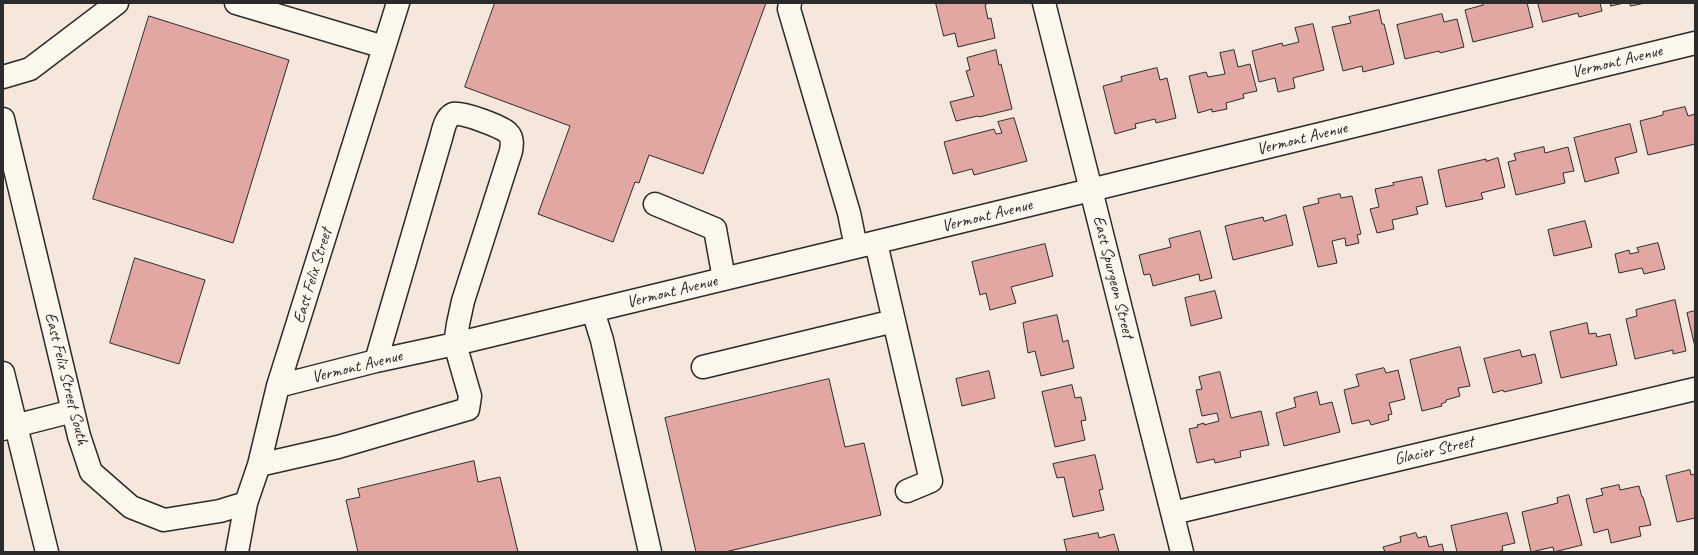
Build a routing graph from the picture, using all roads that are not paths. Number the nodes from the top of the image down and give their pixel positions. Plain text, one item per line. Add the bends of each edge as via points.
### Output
1 (117, 3) edge
2 (236, 3) edge
3 (398, 3) edge
4 (790, 3) edge
5 (1044, 3) edge
6 (1695, 43) edge
7 (384, 47) junction
8 (3, 77) edge
9 (3, 118) edge
10 (1092, 191) junction
11 (654, 204) dead end
12 (866, 245) junction
13 (724, 279) junction
14 (593, 311) junction
15 (894, 321) junction
16 (455, 344) junction
17 (376, 361) junction
18 (703, 368) dead end
19 (3, 372) edge
20 (278, 386) junction
21 (1695, 389) edge
22 (73, 411) junction
23 (10, 427) edge
24 (259, 465) junction
25 (906, 491) dead end
26 (246, 503) junction
27 (1173, 513) junction
28 (47, 552) edge
29 (237, 552) edge
30 (650, 552) edge
31 (1182, 552) edge

1 - 8 street via 30,69
2 - 7 street
3 - 7 street, East Felix Street
4 - 12 street via 789,9 849,213
5 - 10 street, East Spurgeon Street
6 - 10 street, Vermont Avenue
7 - 20 street, East Felix Street
9 - 22 street, East Felix Street South
10 - 12 street, Vermont Avenue
10 - 27 street, East Spurgeon Street
11 - 13 street via 715,229
12 - 13 street, Vermont Avenue
12 - 15 street
13 - 14 street, Vermont Avenue
14 - 16 street, Vermont Avenue
14 - 30 street via 602,340
15 - 18 street
15 - 25 street via 931,481
16 - 17 street, Vermont Avenue
16 - 17 street via 463,301 512,143 511,137 505,131 460,113 451,115 443,131
16 - 24 street via 470,396 468,409 338,447
17 - 20 street, Vermont Avenue
19 - 23 street
20 - 24 street, East Felix Street
21 - 27 street, Glacier Street
22 - 23 street
22 - 26 street, East Felix Street South via 91,472 130,507 164,520 220,511
23 - 28 street
24 - 26 street, East Felix Street
26 - 29 street, East Felix Street
27 - 31 street, East Spurgeon Street

